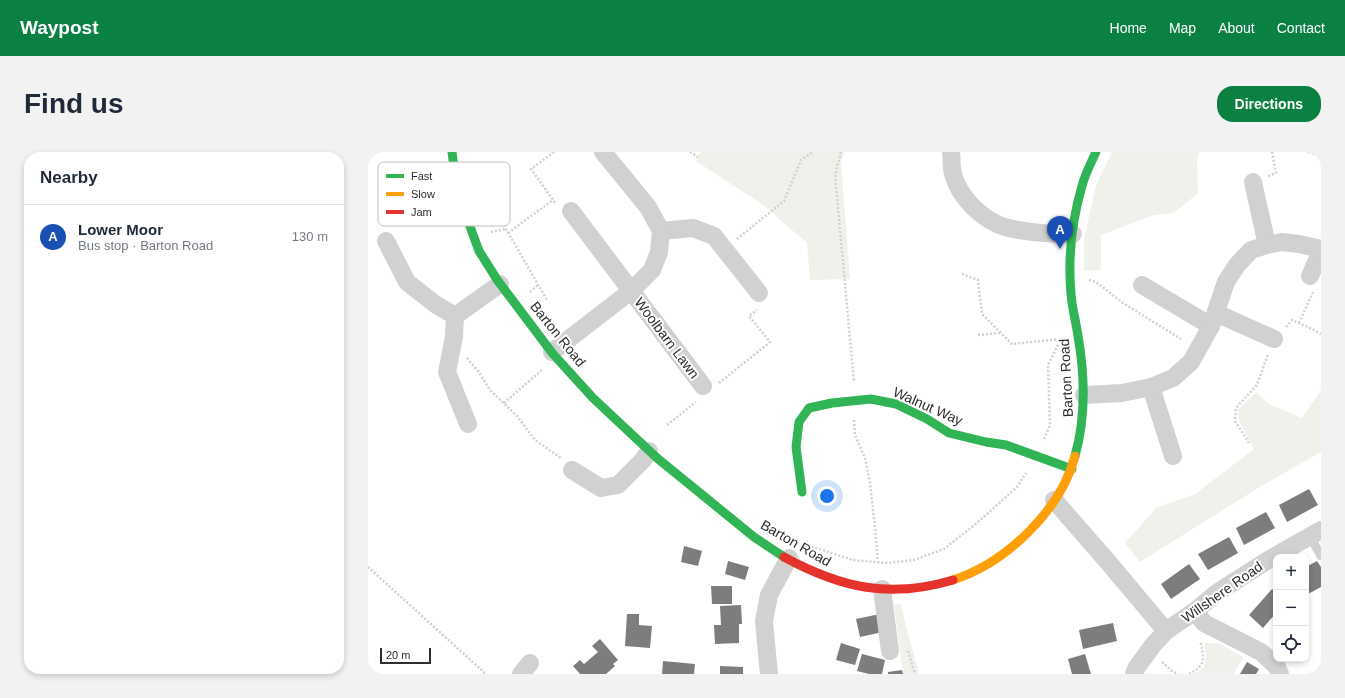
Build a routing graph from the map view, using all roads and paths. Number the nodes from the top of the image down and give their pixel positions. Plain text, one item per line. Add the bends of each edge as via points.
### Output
1 (452, 152) edge
2 (554, 152) edge
3 (603, 152) edge
4 (690, 152) edge
5 (813, 152) edge
6 (841, 152) edge
7 (951, 152) edge
8 (1096, 152) edge
9 (1272, 152) edge
10 (1310, 152) edge
11 (698, 157) dead end
12 (1321, 157) edge
13 (453, 162) edge
14 (1253, 182) joint
15 (553, 200) junction
16 (571, 211) joint
17 (469, 226) edge
18 (505, 226) edge
19 (506, 229) junction
20 (661, 231) junction
21 (488, 232) dead end
22 (508, 233) junction
23 (1073, 234) junction
24 (386, 241) dead end
25 (1267, 244) junction
26 (724, 248) junction
27 (1321, 250) edge
28 (962, 274) dead end
29 (1071, 279) junction
30 (1312, 282) joint
31 (500, 284) junction
32 (1142, 285) dead end
33 (631, 291) junction
34 (759, 293) joint
35 (547, 300) dead end
36 (455, 316) junction
37 (1214, 320) junction
38 (1299, 323) junction
39 (1060, 331) dead end
40 (1001, 333) junction
41 (1321, 334) edge
42 (978, 335) dead end
43 (1061, 339) junction
44 (1180, 339) dead end
45 (1274, 339) junction
46 (453, 343) junction
47 (554, 355) junction
48 (1152, 387) junction
49 (705, 391) junction
50 (1084, 395) junction
51 (856, 400) junction
52 (504, 403) junction
53 (468, 424) dead end
54 (667, 425) dead end
55 (1249, 443) dead end
56 (649, 451) junction
57 (1037, 456) junction
58 (1173, 456) dead end
59 (1072, 469) junction
60 (572, 470) joint
61 (802, 492) dead end
62 (1054, 500) junction
63 (1316, 533) edge
64 (804, 543) dead end
65 (1321, 556) edge
66 (790, 558) junction
67 (878, 562) junction
68 (368, 567) edge
69 (882, 589) junction
70 (1195, 611) junction
71 (1166, 631) junction
72 (1200, 641) dead end
73 (890, 651) dead end
74 (486, 674) edge
75 (769, 674) edge
76 (1134, 674) edge
77 (1189, 674) edge
78 (1280, 674) edge

1 - 13 street, Barton Road
2 - 15 path via 531,169
3 - 20 street via 648,207
4 - 11 path
5 - 26 path via 801,160 784,201
6 - 51 path via 835,175
7 - 23 street via 952,173 959,190 969,204 984,216 1004,227
8 - 23 street, Barton Road via 1081,187
9 - 14 path via 1276,172
10 - 12 path
14 - 25 street
15 - 16 path via 562,212
15 - 22 path
16 - 33 street, Woolbarn Lawn
17 - 31 street, Barton Road via 480,252
18 - 19 path
19 - 21 path
19 - 22 path
20 - 26 street via 693,228 714,236
20 - 33 street, Woolbarn Lawn via 659,252 652,270
22 - 35 path
23 - 29 street, Barton Road
24 - 36 street via 407,282
25 - 27 street via 1282,242
25 - 37 street via 1251,250 1237,265 1226,282
26 - 34 street
27 - 30 street
28 - 40 path via 978,280 982,314
29 - 44 path via 1096,282 1123,303
29 - 50 street, Barton Road
30 - 38 path
31 - 36 street
31 - 47 street, Barton Road
32 - 37 street
33 - 47 street, Woolbarn Lawn
33 - 49 street, Woolbarn Lawn
34 - 49 path via 767,303 749,316 770,342
36 - 46 street
37 - 45 street
37 - 48 street via 1191,362 1173,378
38 - 41 path
38 - 45 path via 1292,320
39 - 43 path
40 - 42 path
40 - 43 path via 1012,344
43 - 57 path via 1048,365 1050,425
45 - 55 path via 1257,385 1236,408 1235,421
46 - 52 path via 478,370 490,390
46 - 53 street via 447,372
47 - 52 path
47 - 56 street, Barton Road via 596,401
48 - 50 street via 1122,393
48 - 58 street
49 - 54 path
50 - 59 street, Barton Road via 1079,448
51 - 57 street, Walnut Way via 871,399 896,404 949,433 1006,445
51 - 61 street, Walnut Way via 809,408 799,422 796,447
51 - 67 path via 855,435 865,458 870,483
52 - 60 path via 534,440 566,461
56 - 60 street via 618,485 601,488
56 - 66 street, Barton Road via 692,489 765,544
57 - 59 street, Walnut Way
57 - 67 path via 1017,488 944,549 914,560
59 - 62 street, Barton Road
62 - 69 street, Barton Road via 1014,546 992,562 965,575 939,583 896,590
62 - 71 street, Willshere Road
63 - 65 lane
63 - 70 street, Willshere Road via 1218,592
64 - 67 path via 853,560
66 - 69 street, Barton Road via 822,576 852,585
66 - 75 street via 769,595 764,621
68 - 74 path
69 - 73 street
70 - 71 street, Willshere Road
70 - 78 street via 1204,623 1261,652 1277,667
71 - 76 street, Willshere Road via 1153,645
72 - 77 path via 1204,655 1203,663

